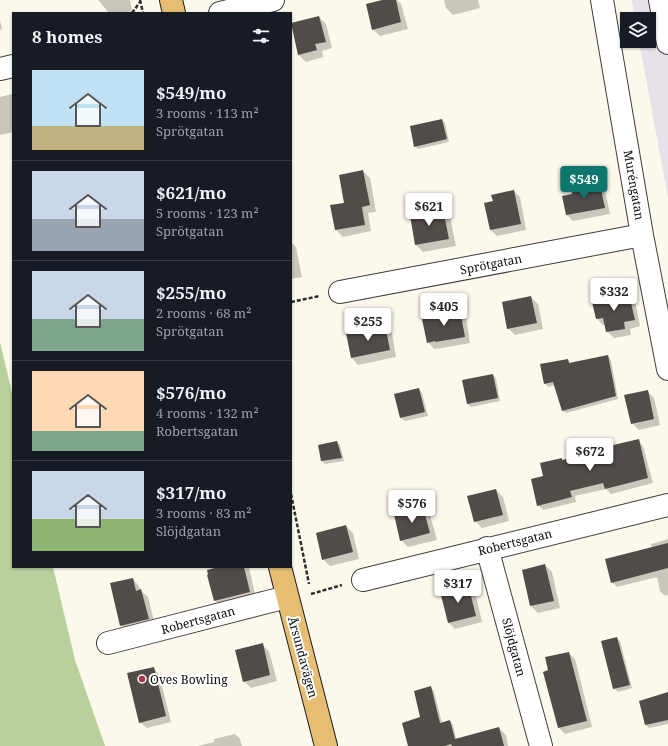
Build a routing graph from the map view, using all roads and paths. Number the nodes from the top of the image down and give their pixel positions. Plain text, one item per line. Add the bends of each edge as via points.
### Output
1 (171, 0) edge
2 (274, 0) edge
3 (602, 0) edge
4 (660, 0) edge
5 (140, 1) edge
6 (133, 12) edge
7 (143, 12) edge
8 (174, 12) edge
9 (224, 12) edge
10 (668, 43) edge
11 (12, 66) edge
12 (0, 69) edge
13 (642, 235) junction
14 (340, 292) joint
15 (292, 302) edge
16 (668, 369) edge
17 (292, 499) edge
18 (668, 505) edge
19 (487, 548) junction
20 (280, 568) edge
21 (363, 580) joint
22 (310, 586) dead end
23 (311, 594) dead end
24 (287, 597) junction
25 (108, 644) dead end
26 (326, 746) edge
27 (541, 746) edge

1 - 8 main road
2 - 9 street
3 - 13 street, Muréngatan
4 - 10 street
5 - 6 path
5 - 7 path
11 - 12 street
13 - 14 street, Sprötgatan
13 - 16 street, Muréngatan
14 - 15 path
17 - 22 path
18 - 19 street, Robertsgatan
19 - 21 street, Robertsgatan
19 - 27 street, Slöjdgatan
20 - 24 main road, Årsundavägen
21 - 23 path
24 - 25 street, Robertsgatan
24 - 26 main road, Årsundavägen

